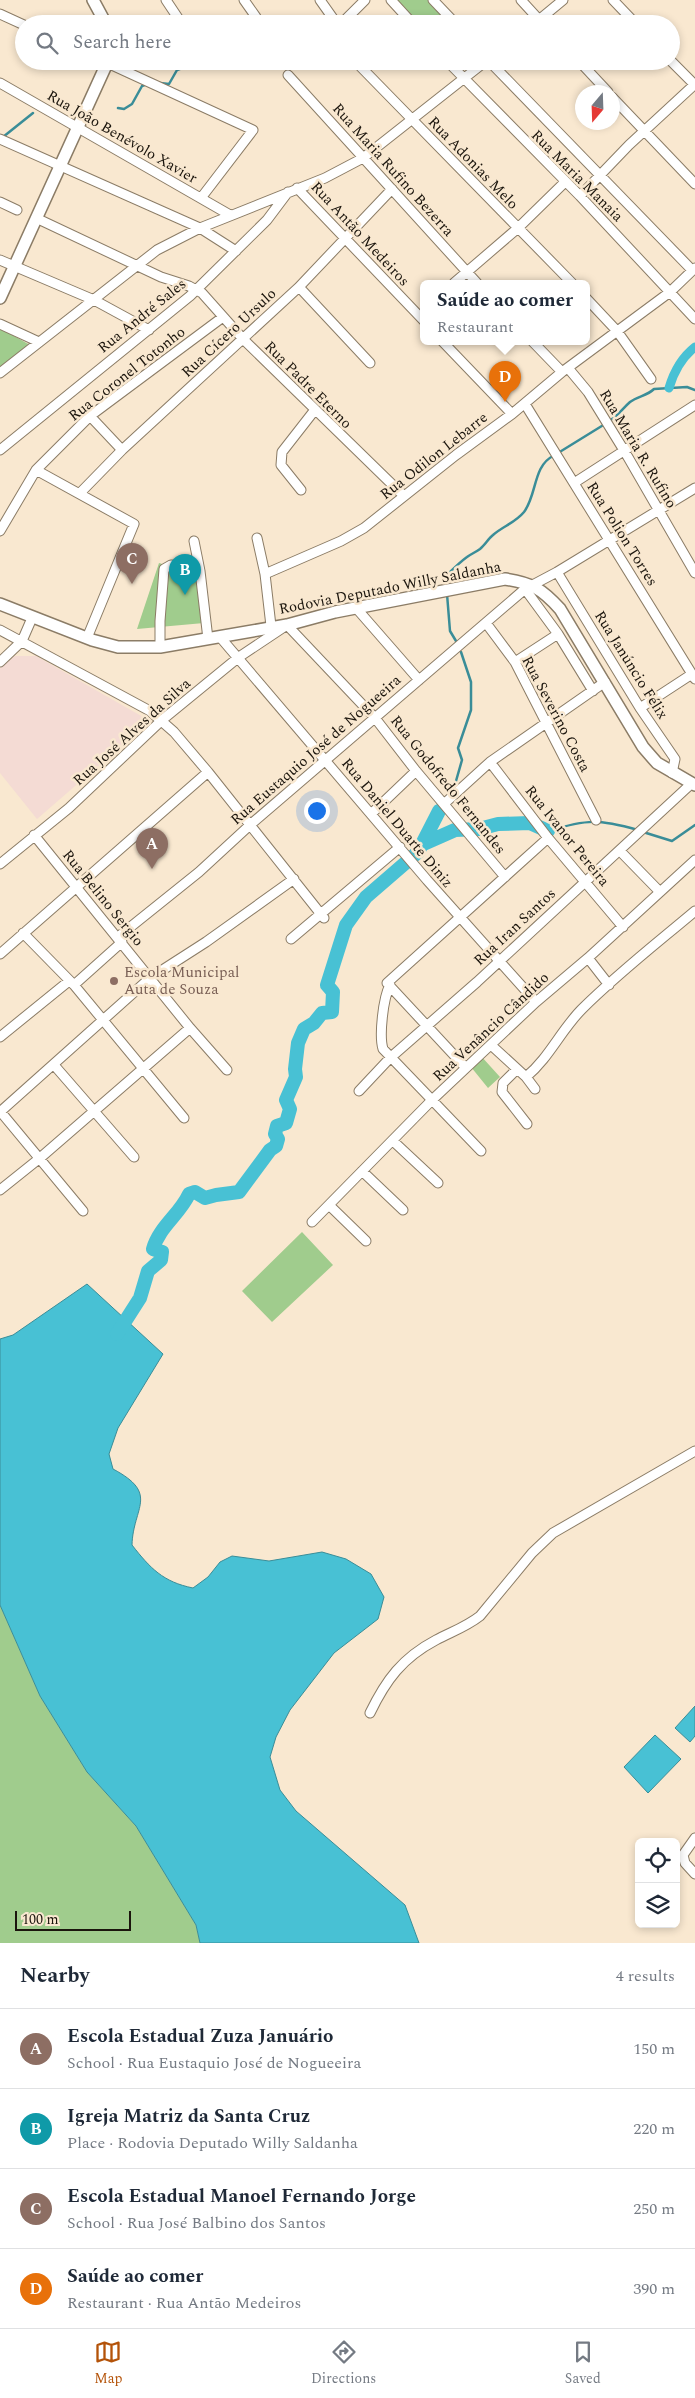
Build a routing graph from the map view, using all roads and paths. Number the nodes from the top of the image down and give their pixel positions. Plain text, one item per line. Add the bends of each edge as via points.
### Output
1 (166, 0) edge
2 (244, 0) edge
3 (320, 0) edge
4 (365, 0) edge
5 (391, 0) edge
6 (434, 0) edge
7 (521, 0) edge
8 (563, 0) edge
9 (613, 0) edge
10 (98, 2) edge
11 (0, 14) edge
12 (103, 15) edge
13 (176, 15) edge
14 (255, 15) edge
15 (331, 15) edge
16 (350, 15) edge
17 (405, 15) edge
18 (448, 15) edge
19 (533, 15) edge
20 (547, 15) edge
21 (627, 15) edge
22 (15, 21) edge
23 (102, 70) edge
24 (123, 70) edge
25 (365, 70) edge
26 (456, 70) edge
27 (476, 70) edge
28 (496, 70) edge
29 (587, 70) edge
30 (680, 70) edge
31 (288, 75) dead end
32 (464, 79) junction
33 (0, 83) edge
34 (601, 85) edge
35 (695, 85) edge
36 (620, 105) edge
37 (413, 120) junction
38 (77, 127) junction
39 (644, 130) junction
40 (0, 139) edge
41 (363, 158) junction
42 (60, 166) junction
43 (600, 175) junction
44 (564, 183) junction
45 (695, 184) edge
46 (392, 189) junction
47 (293, 190) junction
48 (580, 196) junction
49 (201, 198) junction
50 (0, 202) edge
51 (17, 210) dead end
52 (230, 215) junction
53 (36, 218) junction
54 (200, 228) junction
55 (518, 228) junction
56 (346, 240) junction
57 (236, 251) junction
58 (0, 260) edge
59 (136, 265) junction
60 (15, 267) junction
61 (694, 269) edge
62 (467, 272) junction
63 (458, 280) edge
64 (475, 280) edge
65 (569, 280) edge
66 (300, 287) junction
67 (197, 289) junction
68 (670, 292) junction
69 (0, 298) edge
70 (94, 300) junction
71 (590, 302) edge
72 (420, 315) edge
73 (224, 317) junction
74 (695, 319) edge
75 (0, 324) edge
76 (149, 330) junction
77 (617, 331) junction
78 (243, 339) junction
79 (38, 342) junction
80 (446, 345) edge
81 (537, 345) edge
82 (370, 363) dead end
83 (565, 370) junction
84 (0, 373) edge
85 (651, 379) dead end
86 (525, 404) junction
87 (695, 405) edge
88 (314, 411) junction
89 (512, 414) junction
90 (90, 416) junction
91 (0, 450) edge
92 (122, 450) junction
93 (625, 452) junction
94 (36, 470) junction
95 (574, 483) junction
96 (695, 488) edge
97 (302, 490) dead end
98 (80, 493) junction
99 (404, 496) junction
100 (660, 509) junction
101 (0, 531) edge
102 (257, 538) dead end
103 (609, 540) junction
104 (194, 541) dead end
105 (200, 571) junction
106 (557, 572) junction
107 (695, 573) edge
108 (265, 574) junction
109 (529, 587) junction
110 (0, 604) edge
111 (356, 609) junction
112 (32, 618) junction
113 (486, 624) junction
114 (287, 625) junction
115 (271, 626) junction
116 (0, 630) edge
117 (558, 634) junction
118 (220, 637) junction
119 (86, 638) junction
120 (208, 639) junction
121 (22, 641) junction
122 (160, 648) junction
123 (239, 657) junction
124 (0, 662) edge
125 (515, 662) junction
126 (693, 677) edge
127 (419, 680) junction
128 (605, 682) junction
129 (593, 691) junction
130 (640, 708) junction
131 (375, 718) junction
132 (162, 720) junction
133 (547, 723) junction
134 (326, 760) junction
135 (490, 762) junction
136 (416, 771) junction
137 (208, 772) junction
138 (672, 773) junction
139 (693, 784) edge
140 (445, 803) junction
141 (371, 814) junction
142 (596, 820) dead end
143 (250, 825) junction
144 (34, 835) junction
145 (548, 838) junction
146 (400, 847) junction
147 (620, 850) junction
148 (695, 860) edge
149 (0, 864) edge
150 (505, 877) junction
151 (294, 879) junction
152 (585, 882) junction
153 (77, 886) junction
154 (660, 892) junction
155 (695, 911) edge
156 (322, 915) junction
157 (461, 918) junction
158 (623, 927) junction
159 (23, 933) junction
160 (120, 939) junction
161 (291, 939) dead end
162 (0, 954) edge
163 (588, 958) junction
164 (497, 961) junction
165 (150, 978) junction
166 (71, 983) junction
167 (388, 984) junction
168 (608, 985) junction
169 (536, 1002) junction
170 (103, 1021) junction
171 (426, 1026) junction
172 (190, 1028) junction
173 (0, 1037) edge
174 (491, 1045) junction
175 (390, 1058) junction
176 (54, 1065) junction
177 (466, 1068) junction
178 (143, 1069) junction
179 (517, 1069) junction
180 (228, 1070) dead end
181 (526, 1077) junction
182 (535, 1089) dead end
183 (358, 1091) dead end
184 (432, 1100) junction
185 (94, 1111) junction
186 (0, 1112) edge
187 (184, 1118) dead end
188 (527, 1124) dead end
189 (393, 1141) junction
190 (481, 1151) dead end
191 (134, 1157) dead end
192 (40, 1158) junction
193 (362, 1172) junction
194 (438, 1183) dead end
195 (0, 1190) edge
196 (329, 1205) junction
197 (403, 1210) dead end
198 (83, 1211) dead end
199 (312, 1222) dead end
200 (366, 1241) dead end
201 (695, 1452) edge
202 (370, 1713) dead end
203 (695, 1838) edge
204 (695, 1874) edge

1 - 13 street
2 - 14 street
3 - 15 street
4 - 16 street
5 - 17 street
6 - 18 street
7 - 19 street
8 - 20 street
9 - 21 street
10 - 12 main road
11 - 22 street
23 - 38 main road
24 - 49 street via 253,130
25 - 37 street, Rua Adonias Melo
26 - 32 street, Rua Maria Manaia
27 - 32 street
28 - 43 street
29 - 34 street
30 - 35 street
31 - 41 street, Rua Maria Rufino Bezerra
32 - 37 street
32 - 44 street, Rua Maria Manaia
33 - 38 street, Rua João Benévolo Xavier
35 - 39 street
36 - 39 street
37 - 41 street
37 - 55 street, Rua Adonias Melo
38 - 42 main road
38 - 49 street, Rua João Benévolo Xavier
39 - 43 street
39 - 45 street
40 - 42 street
41 - 46 street, Rua Maria Rufino Bezerra
41 - 47 street
42 - 53 main road
42 - 54 street
43 - 48 street
43 - 61 street
44 - 48 street, Rua Maria Manaia
44 - 55 street
46 - 56 street, Rua Cícero Ursulo
46 - 62 street, Rua Maria Rufino Bezerra
47 - 52 street
47 - 56 street, Rua Antão Medeiros
47 - 57 street, Rua André Sales
48 - 68 street, Rua Maria Manaia
49 - 52 street, Rua João Benévolo Xavier
50 - 51 street
52 - 54 street
53 - 59 street
53 - 60 main road
54 - 57 street
54 - 59 street
55 - 62 street
55 - 65 street, Rua Adonias Melo
56 - 66 street, Rua Cícero Ursulo
56 - 72 street, Rua Antão Medeiros
57 - 67 street, Rua André Sales
58 - 60 street
59 - 67 street
59 - 70 street
60 - 69 main road
60 - 70 street
61 - 68 street, Rua Odilon Lebarre
62 - 63 street
62 - 64 street, Rua Maria Rufino Bezerra
66 - 78 street, Rua Cícero Ursulo
66 - 82 street
67 - 73 street, Rua Padre Eterno
67 - 76 street, Rua André Sales
68 - 74 street, Rua Maria Manaia
68 - 77 street, Rua Odilon Lebarre
70 - 76 street
70 - 79 street
71 - 77 street
73 - 78 street, Rua Padre Eterno
73 - 90 street, Rua Coronel Totonho
75 - 79 street
76 - 91 street, Rua André Sales
77 - 83 street, Rua Odilon Lebarre
77 - 85 street
78 - 88 street, Rua Padre Eterno
78 - 92 street, Rua Cícero Ursulo
79 - 84 street
80 - 89 street
81 - 83 street
83 - 86 street, Rua Odilon Lebarre
83 - 93 street, Rua Maria R. Rufino via 588,392
86 - 89 street, Rua Odilon Lebarre
86 - 95 street, Rua Polion Torres
87 - 93 street
88 - 97 street via 282,452 280,460
88 - 99 street, Rua Padre Eterno
89 - 99 street, Rua Odilon Lebarre
90 - 92 street
90 - 94 street, Rua Coronel Totonho
92 - 98 street, Rua Cícero Ursulo
93 - 95 street
93 - 100 street, Rua Maria R. Rufino
94 - 98 street
94 - 101 street, Rua Coronel Totonho
95 - 103 street, Rua Polion Torres
96 - 100 street, Rua Eustaquio José de Nogueeira
98 - 119 street via 134,524
99 - 108 street, Rua Odilon Lebarre via 351,536
100 - 103 street, Rua Eustaquio José de Nogueeira
100 - 107 street, Rua Maria R. Rufino
102 - 108 street
103 - 106 street, Rua Eustaquio José de Nogueeira
103 - 126 street, Rua Polion Torres
104 - 105 street
105 - 120 street
105 - 122 street via 171,565 164,570
106 - 109 street, Rua Eustaquio José de Nogueeira
106 - 130 street, Rua Janúncio Félix
108 - 115 street
109 - 111 main road, Rodovia Deputado Willy Saldanha via 505,579
109 - 113 street, Rua Eustaquio José de Nogueeira
109 - 117 street
109 - 128 main road, Rodovia Deputado Willy Saldanha via 546,594 560,610
110 - 112 main road, Rodovia Deputado Willy Saldanha
111 - 114 main road, Rodovia Deputado Willy Saldanha
111 - 127 street
112 - 119 main road, Rodovia Deputado Willy Saldanha
112 - 121 street
113 - 125 street, Rua Severino Costa
113 - 127 street, Rua Eustaquio José de Nogueeira
114 - 115 main road, Rodovia Deputado Willy Saldanha
114 - 123 street, Rua José Alves da Silva
114 - 131 street, Rua Godofredo Fernandes
115 - 118 main road, Rodovia Deputado Willy Saldanha
116 - 121 street
117 - 125 street
117 - 129 street
118 - 120 main road, Rodovia Deputado Willy Saldanha
118 - 123 street, Rua Daniel Duarte Diniz
119 - 122 main road, Rodovia Deputado Willy Saldanha via 118,647
120 - 122 main road, Rodovia Deputado Willy Saldanha
121 - 124 street
121 - 132 street
123 - 132 street, Rua José Alves da Silva
123 - 134 street, Rua Daniel Duarte Diniz
125 - 133 street, Rua Severino Costa
126 - 130 street
127 - 131 street, Rua Eustaquio José de Nogueeira
128 - 129 street
128 - 138 main road, Rodovia Deputado Willy Saldanha via 643,747
129 - 133 street
130 - 138 street, Rua Janúncio Félix via 675,759
131 - 134 street, Rua Eustaquio José de Nogueeira
131 - 136 street, Rua Godofredo Fernandes
132 - 137 street
132 - 144 street, Rua José Alves da Silva via 69,808
133 - 135 street
133 - 142 street, Rua Severino Costa
134 - 141 street, Rua Daniel Duarte Diniz
134 - 143 street, Rua Eustaquio José de Nogueeira
135 - 140 street
135 - 145 street, Rua Ivanor Pereira
136 - 140 street, Rua Godofredo Fernandes
136 - 141 street
137 - 143 street
137 - 153 street
138 - 139 main road, Rodovia Deputado Willy Saldanha
139 - 147 street, Rua Iran Santos
140 - 150 street, Rua Godofredo Fernandes
141 - 146 street, Rua Daniel Duarte Diniz
143 - 151 street
143 - 160 street, Rua Eustaquio José de Nogueeira
144 - 149 street, Rua José Alves da Silva
144 - 153 street, Rua Belino Sergio
145 - 150 street
145 - 152 street, Rua Ivanor Pereira
146 - 156 street
146 - 157 street, Rua Daniel Duarte Diniz
147 - 152 street, Rua Iran Santos
147 - 154 street
148 - 154 street, Rua Venâncio Cândido
150 - 157 street
151 - 156 street
151 - 165 street
152 - 158 street, Rua Ivanor Pereira
152 - 164 street, Rua Iran Santos
153 - 159 street
153 - 160 street, Rua Belino Sergio
154 - 158 street, Rua Venâncio Cândido
155 - 168 street
156 - 161 street
157 - 164 street, Rua Daniel Duarte Diniz
157 - 167 street
158 - 163 street, Rua Venâncio Cândido
159 - 162 street
159 - 166 street
160 - 165 street, Rua Belino Sergio
160 - 166 street, Rua Eustaquio José de Nogueeira
163 - 168 street
163 - 169 street, Rua Venâncio Cândido
164 - 169 street, Rua Daniel Duarte Diniz
164 - 171 street, Rua Iran Santos
165 - 170 street
165 - 172 street, Rua Belino Sergio
166 - 170 street
166 - 173 street, Rua Eustaquio José de Nogueeira
167 - 171 street
167 - 175 street via 381,1036
168 - 181 street via 572,1020 544,1059
169 - 174 street, Rua Venâncio Cândido
170 - 176 street
170 - 178 street
171 - 175 street, Rua Iran Santos
171 - 177 street
172 - 178 street
172 - 180 street, Rua Belino Sergio
174 - 177 street, Rua Venâncio Cândido
174 - 179 street
175 - 183 street, Rua Iran Santos
175 - 184 street
176 - 185 street
176 - 186 street
177 - 184 street, Rua Venâncio Cândido
178 - 185 street
178 - 187 street
179 - 181 street
179 - 188 street via 506,1079 502,1090
181 - 182 street
184 - 189 street, Rua Venâncio Cândido
184 - 190 street
185 - 191 street
185 - 192 street
186 - 192 street
189 - 193 street, Rua Venâncio Cândido
189 - 194 street
192 - 195 street
192 - 198 street
193 - 196 street, Rua Venâncio Cândido
193 - 197 street
196 - 199 street, Rua Venâncio Cândido
196 - 200 street
201 - 202 street via 553,1533 532,1553 480,1616 425,1646 395,1670
203 - 204 street via 683,1855 685,1863

